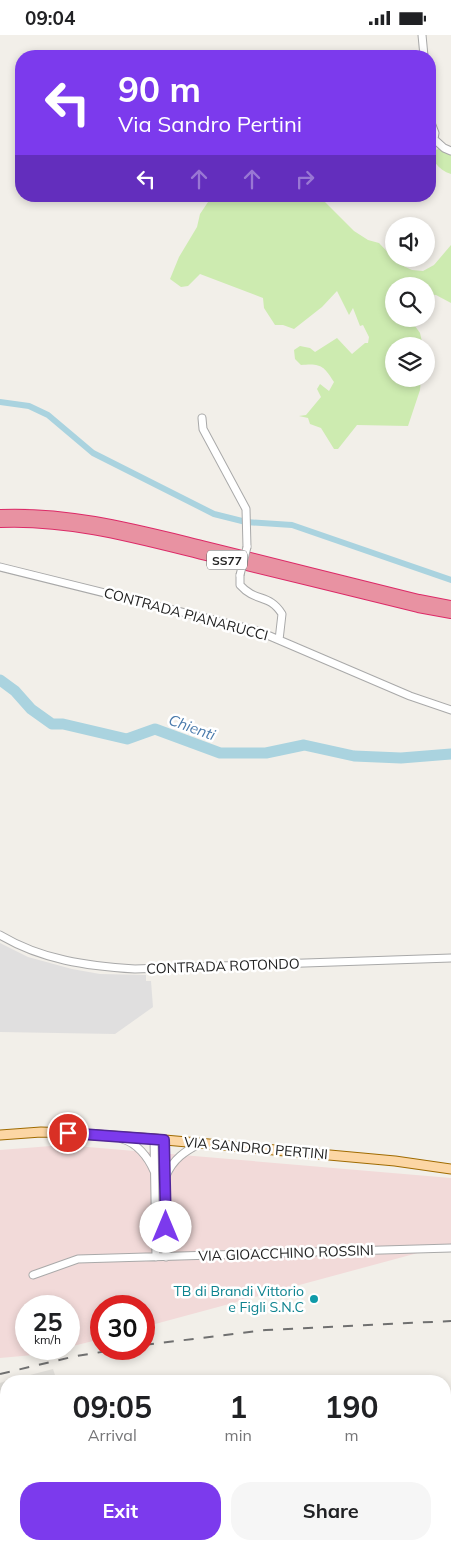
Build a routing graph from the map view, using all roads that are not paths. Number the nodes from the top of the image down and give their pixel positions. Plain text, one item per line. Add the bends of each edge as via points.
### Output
1 (422, 35) edge
2 (423, 50) edge
3 (436, 141) edge
4 (451, 151) edge
5 (202, 418) dead end
6 (0, 515) edge
7 (0, 522) edge
8 (0, 567) edge
9 (451, 606) edge
10 (451, 613) edge
11 (279, 640) junction
12 (451, 710) edge
13 (0, 935) edge
14 (451, 958) edge
15 (0, 1135) edge
16 (115, 1136) junction
17 (154, 1139) junction
18 (164, 1140) junction
19 (201, 1143) junction
20 (451, 1169) edge
21 (156, 1176) junction
22 (165, 1179) junction
23 (156, 1212) junction
24 (166, 1212) junction
25 (451, 1248) edge
26 (156, 1257) junction
27 (166, 1257) junction
28 (33, 1275) dead end

1 - 2 street
3 - 4 street
5 - 11 street, bridge via 202,429 246,509 248,547 240,585 247,593 271,601 282,614
6 - 9 highway, SS77 via 66,518 105,524
7 - 10 highway, SS77 via 95,529
8 - 11 street, CONTRADA PIANARUCCI via 239,626
11 - 12 street, CONTRADA PIANARUCCI
13 - 14 street, CONTRADA ROTONDO via 28,949 69,962 135,969
15 - 16 main road, VIA SANDRO PERTINI via 41,1132
16 - 17 main road, VIA SANDRO PERTINI
16 - 21 street via 141,1150
17 - 18 main road, VIA SANDRO PERTINI
17 - 21 street
18 - 19 main road, VIA SANDRO PERTINI
18 - 22 street
19 - 20 main road, VIA SANDRO PERTINI
19 - 22 street via 174,1161
21 - 23 street
22 - 24 street
23 - 24 street
23 - 26 street
24 - 27 street
25 - 27 street, VIA GIOACCHINO ROSSINI
26 - 27 street, VIA GIOACCHINO ROSSINI
26 - 28 street, VIA GIOACCHINO ROSSINI via 78,1259

